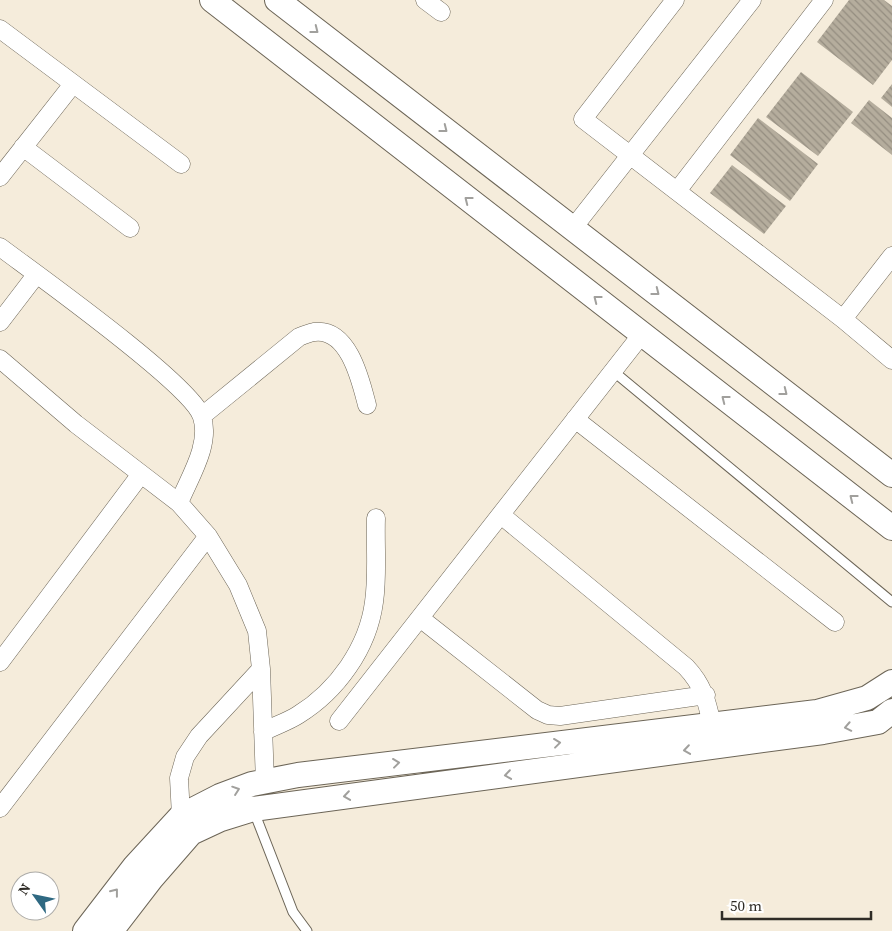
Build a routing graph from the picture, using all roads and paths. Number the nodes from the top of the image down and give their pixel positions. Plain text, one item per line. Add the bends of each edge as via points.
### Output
1 (212, 0) edge
2 (277, 0) edge
3 (425, 0) edge
4 (675, 0) edge
5 (752, 0) edge
6 (824, 0) edge
7 (441, 12) dead end
8 (0, 29) edge
9 (73, 84) junction
10 (23, 147) junction
11 (631, 156) junction
12 (181, 164) dead end
13 (0, 177) edge
14 (677, 191) junction
15 (130, 228) dead end
16 (573, 228) junction
17 (0, 247) edge
18 (892, 256) edge
19 (36, 275) junction
20 (844, 319) junction
21 (0, 322) edge
22 (642, 334) junction
23 (0, 359) edge
24 (892, 360) edge
25 (613, 371) junction
26 (367, 405) dead end
27 (202, 416) junction
28 (575, 419) junction
29 (141, 474) junction
30 (892, 475) edge
31 (179, 504) junction
32 (501, 514) junction
33 (376, 518) dead end
34 (892, 528) edge
35 (208, 536) junction
36 (892, 602) edge
37 (420, 618) junction
38 (835, 622) dead end
39 (0, 662) edge
40 (261, 668) junction
41 (892, 682) edge
42 (706, 695) junction
43 (892, 711) edge
44 (339, 721) dead end
45 (712, 725) junction
46 (263, 732) junction
47 (265, 783) junction
48 (3, 798) edge
49 (253, 809) junction
50 (186, 825) junction
51 (85, 931) edge
52 (111, 931) edge
53 (307, 931) edge

22 -> 1 street
2 -> 16 street
3 - 7 street
4 - 11 street via 583,119
5 - 11 street
6 - 14 street
8 - 9 street
9 - 10 street
9 - 12 street
10 - 13 street
10 - 15 street
11 - 14 street
11 - 16 street
14 - 20 street
16 -> 30 street
17 - 19 street
18 - 20 street
19 - 21 street
19 - 27 street via 154,365 191,400
20 - 24 street
22 - 25 street
34 -> 22 street
23 - 29 street
25 - 28 street
25 - 36 lane
26 - 27 street via 359,372 348,352 334,337 316,332 299,337
27 - 31 street via 202,443
28 - 32 street
28 - 38 street
29 - 31 street
29 - 39 street
31 - 35 street
32 - 37 street
32 - 42 street via 686,667
33 - 46 street via 374,602 367,633 350,665 327,693 298,715
35 - 40 street via 238,585 257,631
35 - 48 street
37 - 42 street via 522,700 548,715
37 - 44 street
40 - 46 street
40 - 50 street via 199,736 185,757 179,778
41 - 45 street via 867,698 817,712
42 - 45 street
43 -> 49 street via 878,722 822,732
47 -> 45 street via 298,775
46 - 47 street
50 -> 47 street via 220,796 252,784
49 - 50 street
49 - 53 lane via 293,912
51 -> 50 street via 135,866
50 - 52 street via 156,872

